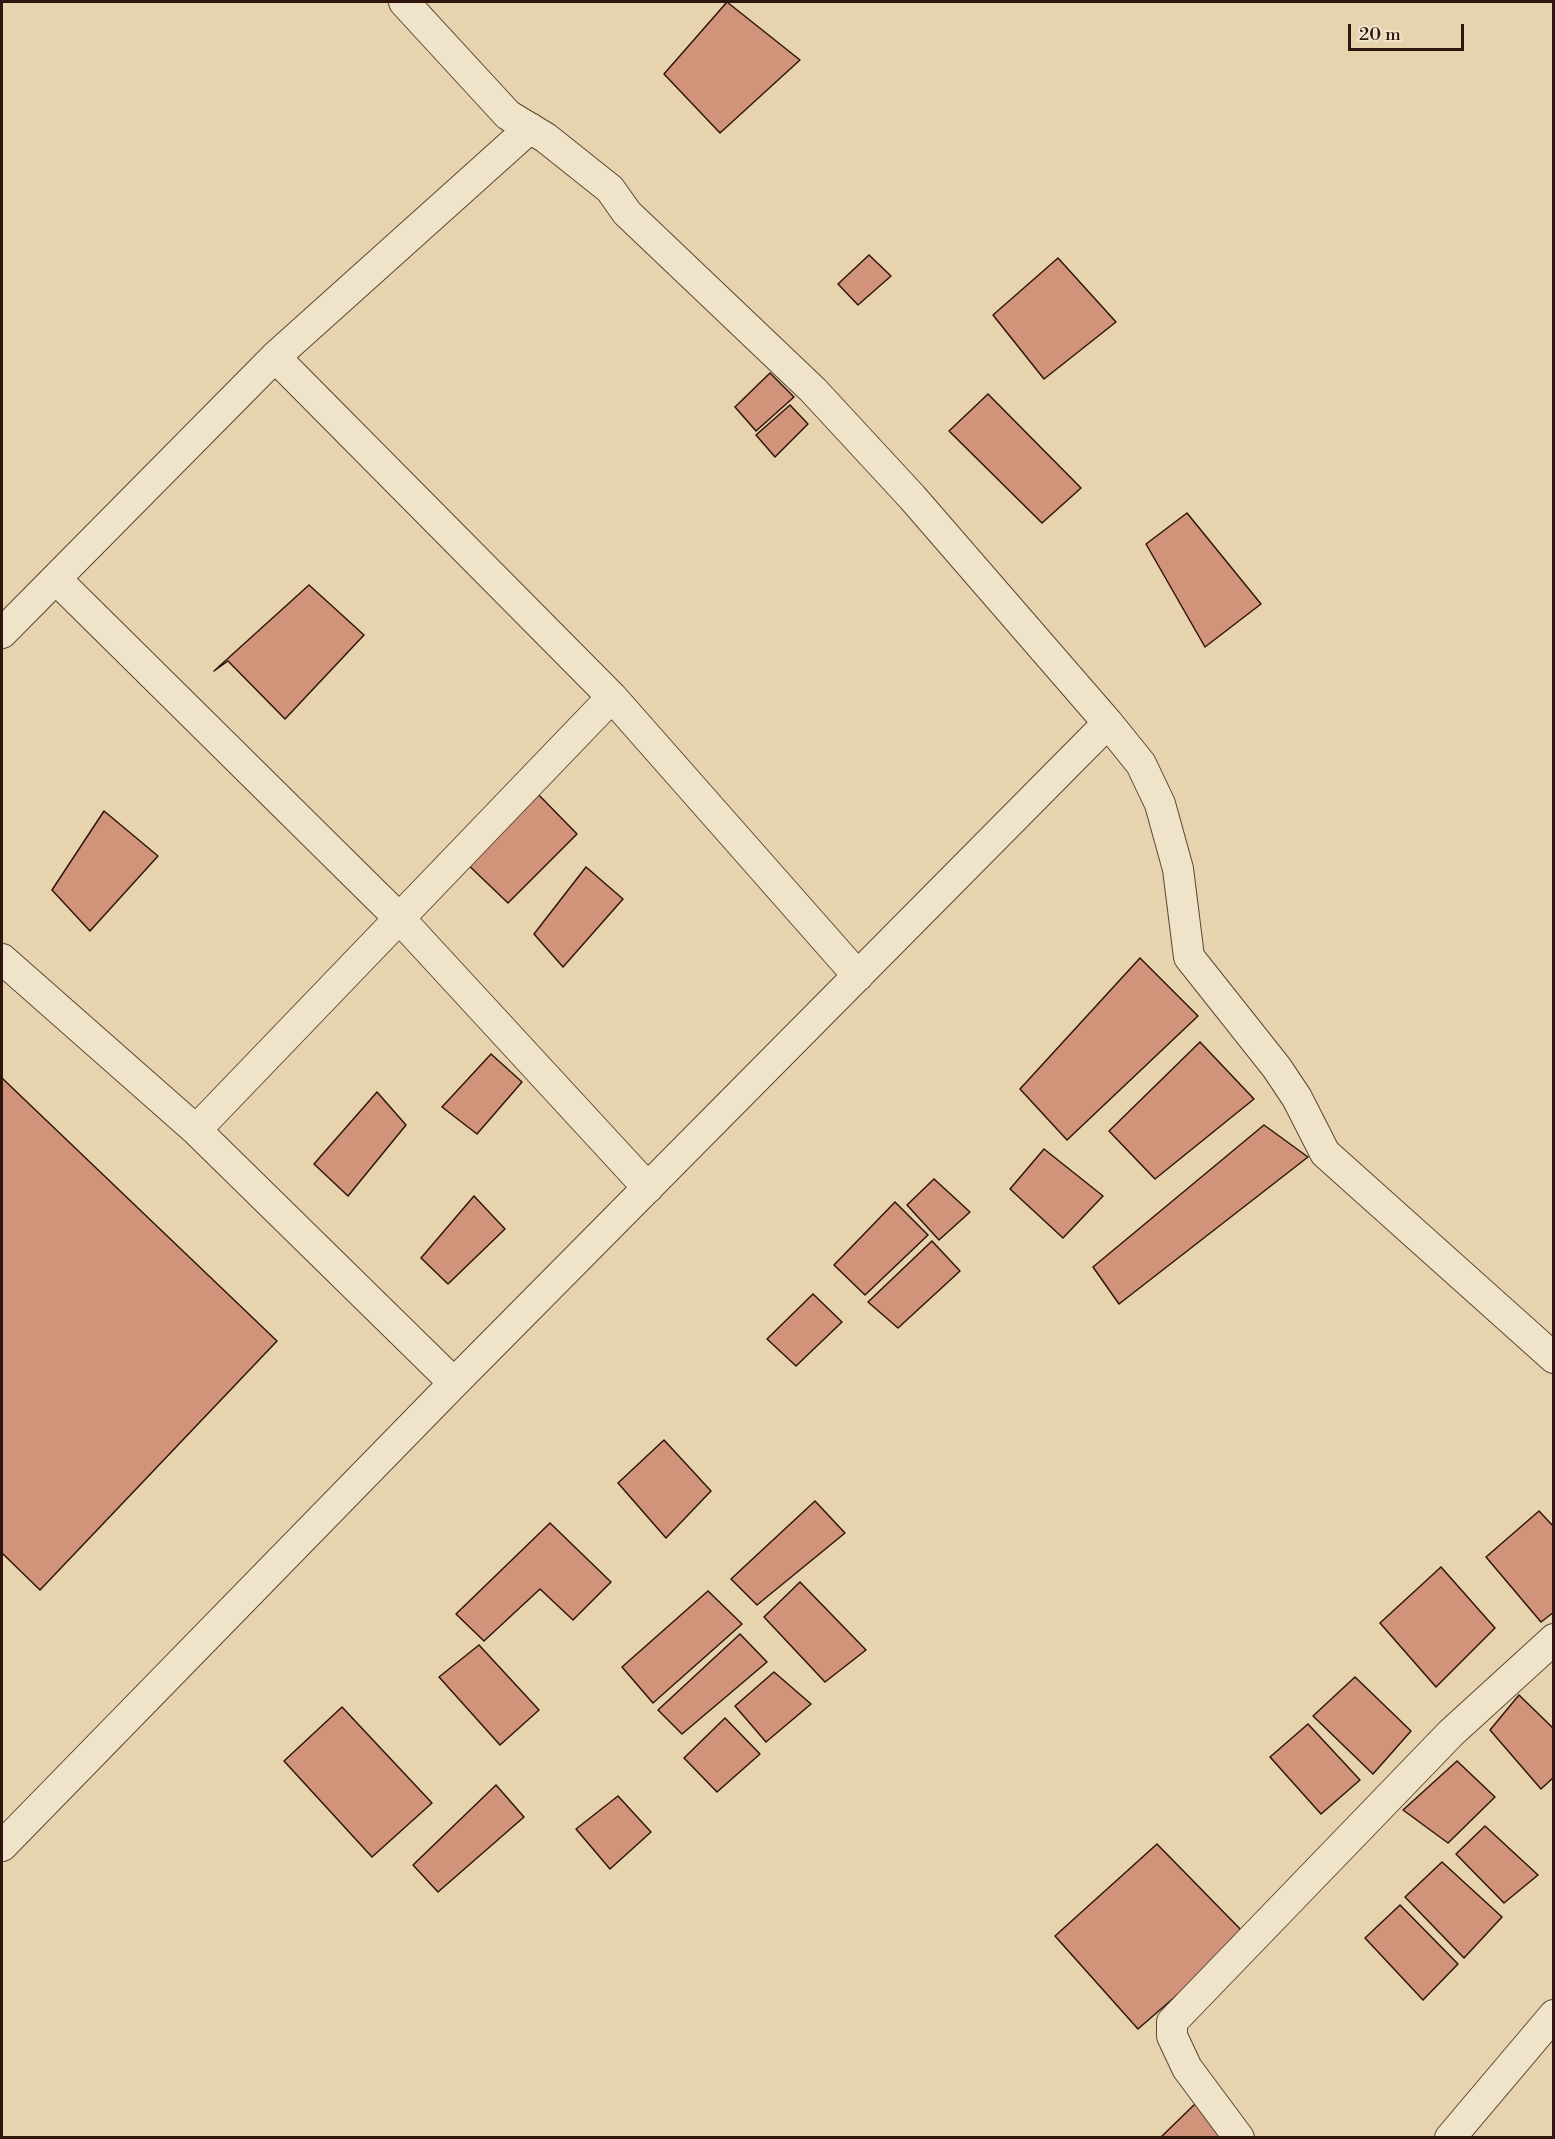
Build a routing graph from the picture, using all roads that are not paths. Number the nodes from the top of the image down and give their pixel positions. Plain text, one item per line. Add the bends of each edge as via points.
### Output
1 (404, 2) edge
2 (530, 128) junction
3 (275, 357) junction
4 (56, 579) junction
5 (2, 633) edge
6 (612, 697) junction
7 (1108, 723) junction
8 (400, 920) junction
9 (2, 959) edge
10 (858, 976) junction
11 (196, 1130) junction
12 (648, 1188) junction
13 (1554, 1358) edge
14 (454, 1383) junction
15 (1554, 1639) edge
16 (2, 1846) edge
17 (1554, 2015) edge
18 (1239, 2138) edge
19 (1450, 2138) edge

1 - 2 street via 508,115
2 - 3 street
2 - 7 street via 610,189 627,213 813,390 912,497
3 - 4 street
3 - 6 street
4 - 5 street
4 - 8 street
6 - 8 street
6 - 10 street
7 - 10 street
7 - 13 street via 1141,764 1160,804 1178,869 1189,957 1268,1054 1298,1098 1324,1153
8 - 11 street
8 - 12 street
9 - 11 street
10 - 12 street
11 - 14 street
12 - 14 street
14 - 16 street
15 - 18 street via 1451,1733 1172,2022 1172,2036 1187,2068
17 - 19 street

